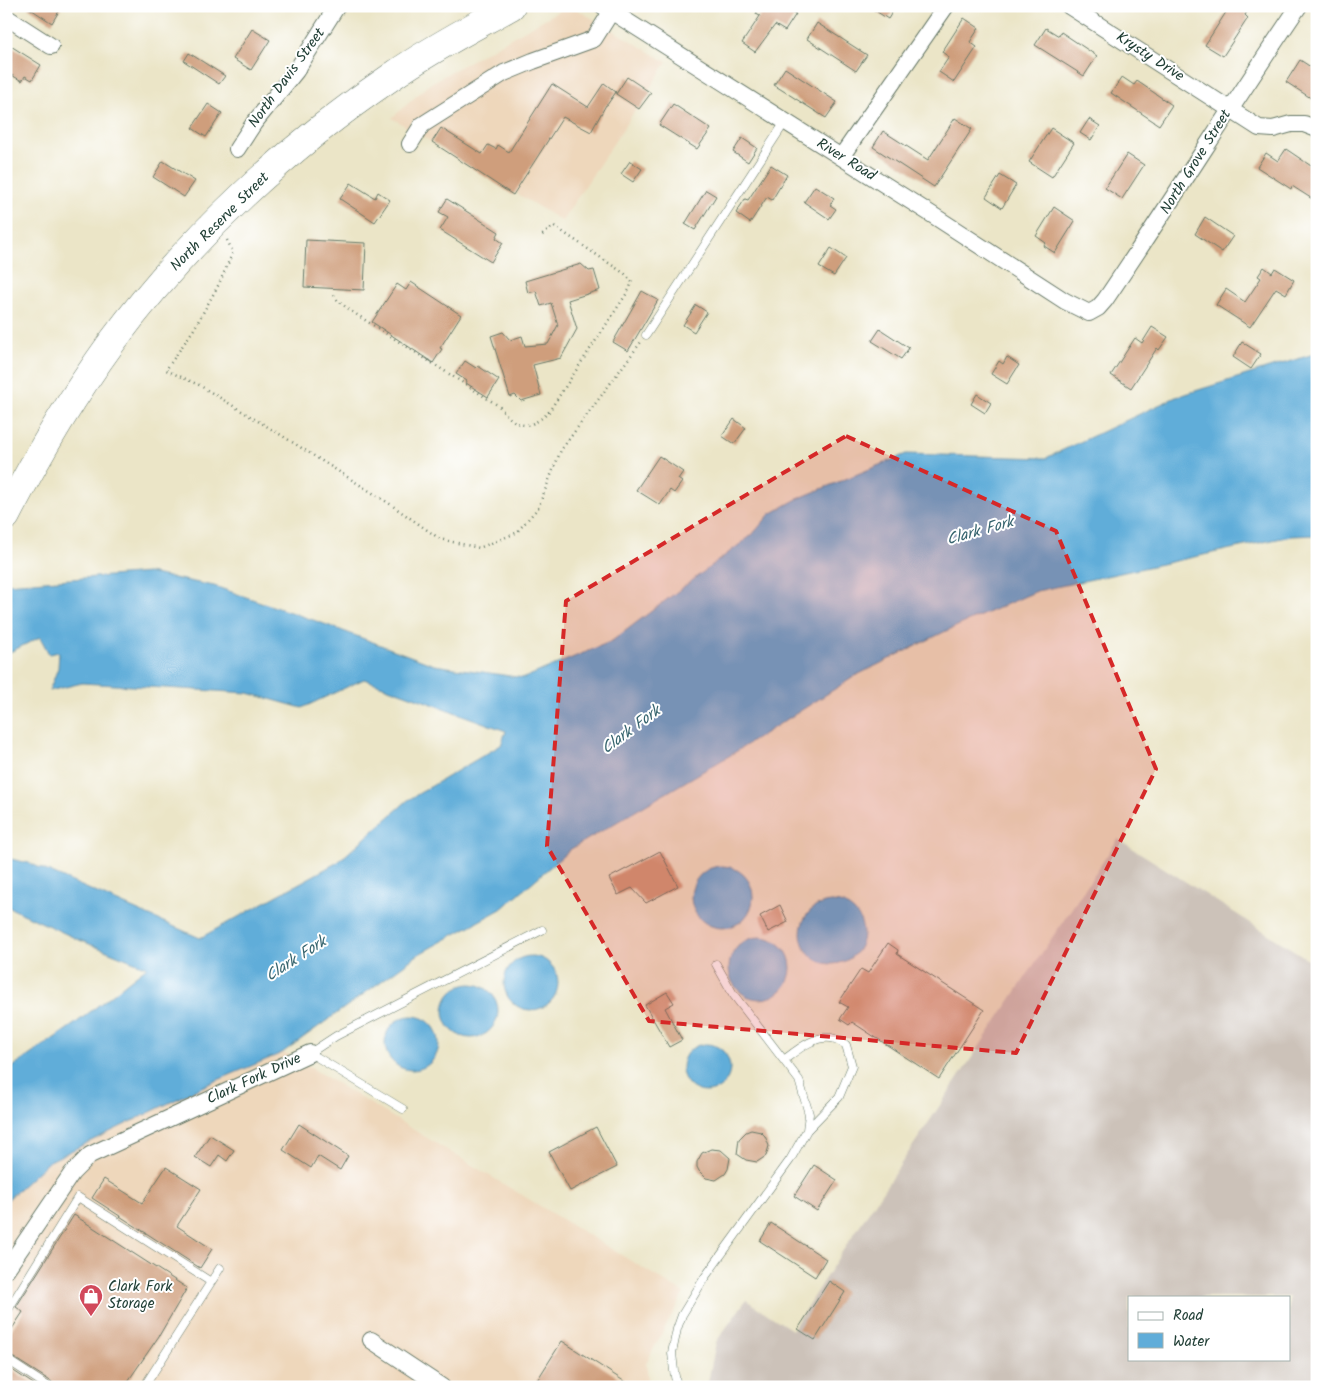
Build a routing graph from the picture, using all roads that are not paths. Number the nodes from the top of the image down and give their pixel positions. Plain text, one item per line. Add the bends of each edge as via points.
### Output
1 (337, 6) edge
2 (511, 6) edge
3 (946, 6) edge
4 (1069, 6) edge
5 (1299, 6) edge
6 (607, 9) edge
7 (6, 17) edge
8 (51, 46) dead end
9 (1230, 108) junction
10 (785, 122) junction
11 (1317, 129) edge
12 (410, 144) dead end
13 (237, 150) dead end
14 (841, 158) junction
15 (1089, 313) joint
16 (646, 335) road end
17 (6, 516) edge
18 (542, 930) dead end
19 (716, 964) dead end
20 (310, 1053) junction
21 (784, 1060) junction
22 (403, 1109) dead end
23 (808, 1130) junction
24 (220, 1268) dead end
25 (6, 1270) edge
26 (211, 1282) junction
27 (6, 1313) edge
28 (371, 1340) dead end
29 (6, 1359) edge
30 (49, 1387) edge
31 (144, 1387) edge
32 (442, 1387) edge
33 (677, 1387) edge

1 - 13 street, North Davis Street via 296,71 254,123
2 - 17 highway, North Reserve Street via 395,73 339,113 216,222 162,280 113,342 36,459
3 - 14 street
4 - 9 street, Krysty Drive
5 - 9 street, North Grove Street
6 - 10 street, River Road
6 - 12 street via 594,39 504,73 422,125
7 - 8 street
9 - 11 street, Krysty Drive via 1259,128 1304,124
9 - 15 street, North Grove Street via 1110,292 1098,308
10 - 14 street, River Road
10 - 16 lane
14 - 15 street, River Road via 1065,301
18 - 20 lane, Clark Fork Drive via 336,1036
19 - 21 lane via 733,994
20 - 22 lane
20 - 25 street, Clark Fork Drive via 90,1155 72,1173
21 - 23 lane via 799,1080 809,1114
21 - 23 lane via 808,1042 827,1038 846,1045 852,1066 840,1097
23 - 33 lane via 682,1315 672,1353
24 - 26 lane
26 - 27 lane via 78,1197
26 - 31 lane
28 - 32 street
29 - 30 lane

